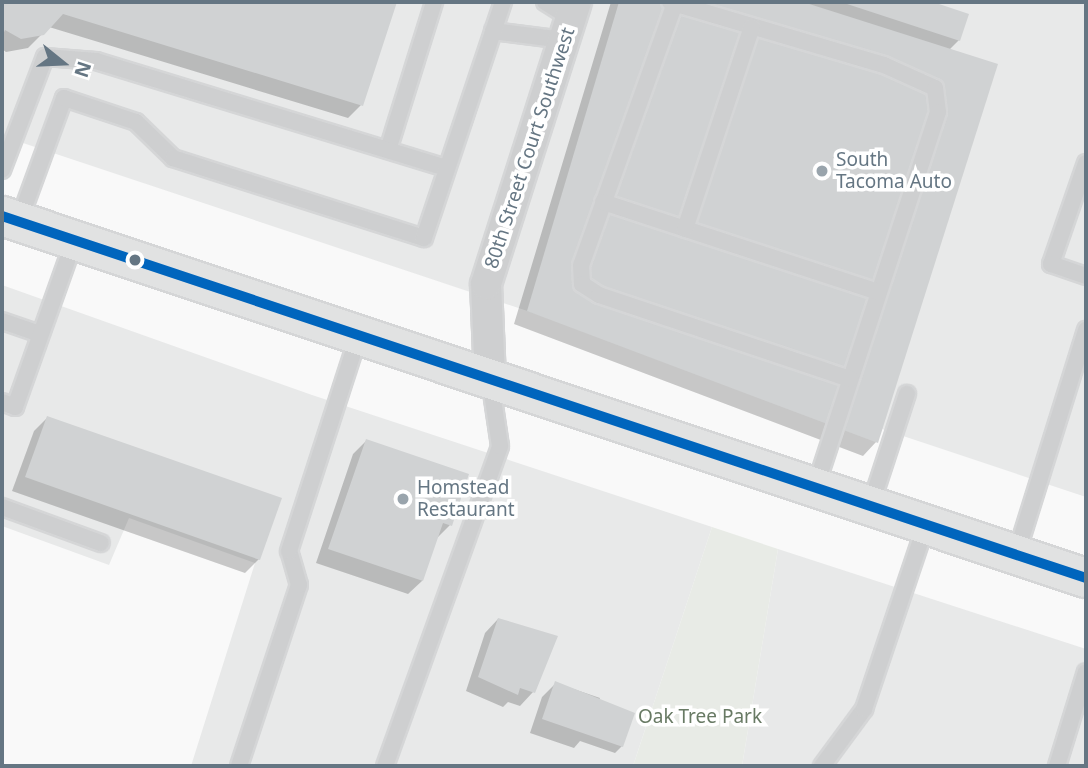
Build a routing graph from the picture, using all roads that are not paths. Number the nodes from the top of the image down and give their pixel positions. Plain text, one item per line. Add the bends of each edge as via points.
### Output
1 (434, 2) edge
2 (503, 2) edge
3 (545, 2) edge
4 (672, 2) edge
5 (570, 20) edge
6 (752, 27) junction
7 (493, 31) junction
8 (388, 150) junction
9 (1086, 163) edge
10 (446, 169) junction
11 (2, 170) edge
12 (604, 202) junction
13 (10, 219) edge
14 (685, 229) junction
15 (74, 241) junction
16 (1086, 276) edge
17 (879, 292) junction
18 (2, 321) edge
19 (1086, 330) edge
20 (40, 334) junction
21 (358, 337) junction
22 (489, 379) junction
23 (850, 379) junction
24 (907, 394) dead end
25 (2, 402) edge
26 (815, 488) junction
27 (870, 506) junction
28 (2, 507) edge
29 (926, 525) junction
30 (101, 543) dead end
31 (1016, 555) junction
32 (1086, 578) edge
33 (1086, 672) edge
34 (239, 766) edge
35 (385, 766) edge
36 (822, 766) edge
37 (1057, 766) edge

1 - 8 lane
2 - 7 lane
3 - 5 lane
4 - 6 lane
4 - 12 lane
5 - 7 lane
5 - 22 street, 80th Street Court Southwest via 486,284
6 - 14 lane
6 - 17 lane via 884,65 935,88 938,112
7 - 10 lane
8 - 10 lane
8 - 11 lane via 96,61 45,57
9 - 16 lane via 1051,264
10 - 13 lane via 424,238 173,158 136,122 64,99
12 - 14 lane
12 - 23 lane via 581,265 585,289
13 - 15 main road
14 - 17 lane
15 - 20 lane
15 - 21 main road
17 - 23 lane
18 - 20 lane
19 - 31 lane
20 - 25 lane via 15,407
21 - 22 main road
21 - 34 lane via 289,551 299,585
22 - 26 main road
22 - 35 lane via 500,446
23 - 26 lane
24 - 27 lane
26 - 27 main road
27 - 29 main road
28 - 30 lane
29 - 31 main road
29 - 36 lane via 864,709
31 - 32 main road
33 - 37 lane

